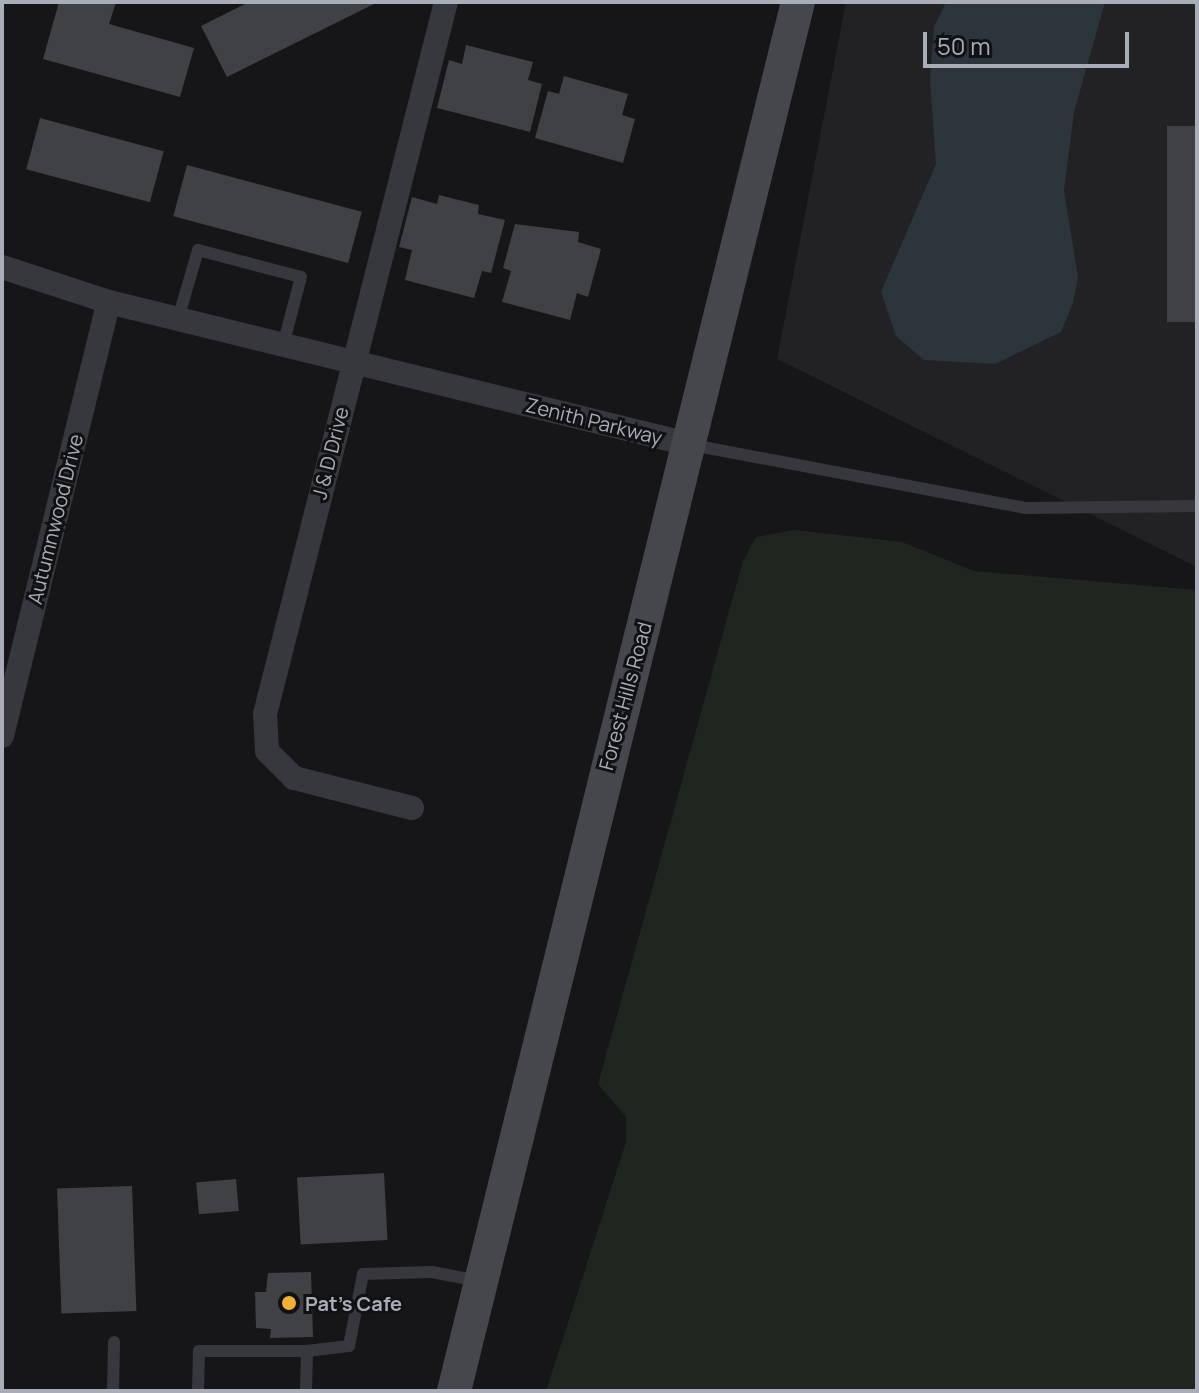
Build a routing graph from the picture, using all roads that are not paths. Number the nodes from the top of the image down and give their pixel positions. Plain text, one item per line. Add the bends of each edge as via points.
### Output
1 (446, 2) edge
2 (798, 2) edge
3 (2, 267) edge
4 (109, 302) junction
5 (178, 319) junction
6 (283, 345) junction
7 (352, 361) junction
8 (692, 445) junction
9 (1197, 506) edge
10 (2, 736) edge
11 (412, 808) dead end
12 (481, 1281) junction
13 (114, 1342) dead end
14 (307, 1351) junction
15 (113, 1391) edge
16 (198, 1391) edge
17 (306, 1391) edge
18 (454, 1391) edge

1 - 7 street, J & D Drive
2 - 8 street, Forest Hills Road
3 - 4 street, Zenith Parkway
4 - 5 street, Zenith Parkway
4 - 10 street, Autumnwood Drive
5 - 6 street, Zenith Parkway
5 - 6 lane via 198,250 301,277
6 - 7 street, Zenith Parkway
7 - 8 street, Zenith Parkway
7 - 11 street, J & D Drive via 265,714 267,751 294,778
8 - 9 lane, Zenith Parkway via 1026,508
8 - 12 street, Forest Hills Road via 591,823
12 - 14 lane via 432,1272 363,1274 349,1346
12 - 18 street, Forest Hills Road
13 - 15 lane
14 - 16 lane via 199,1351
14 - 17 lane

